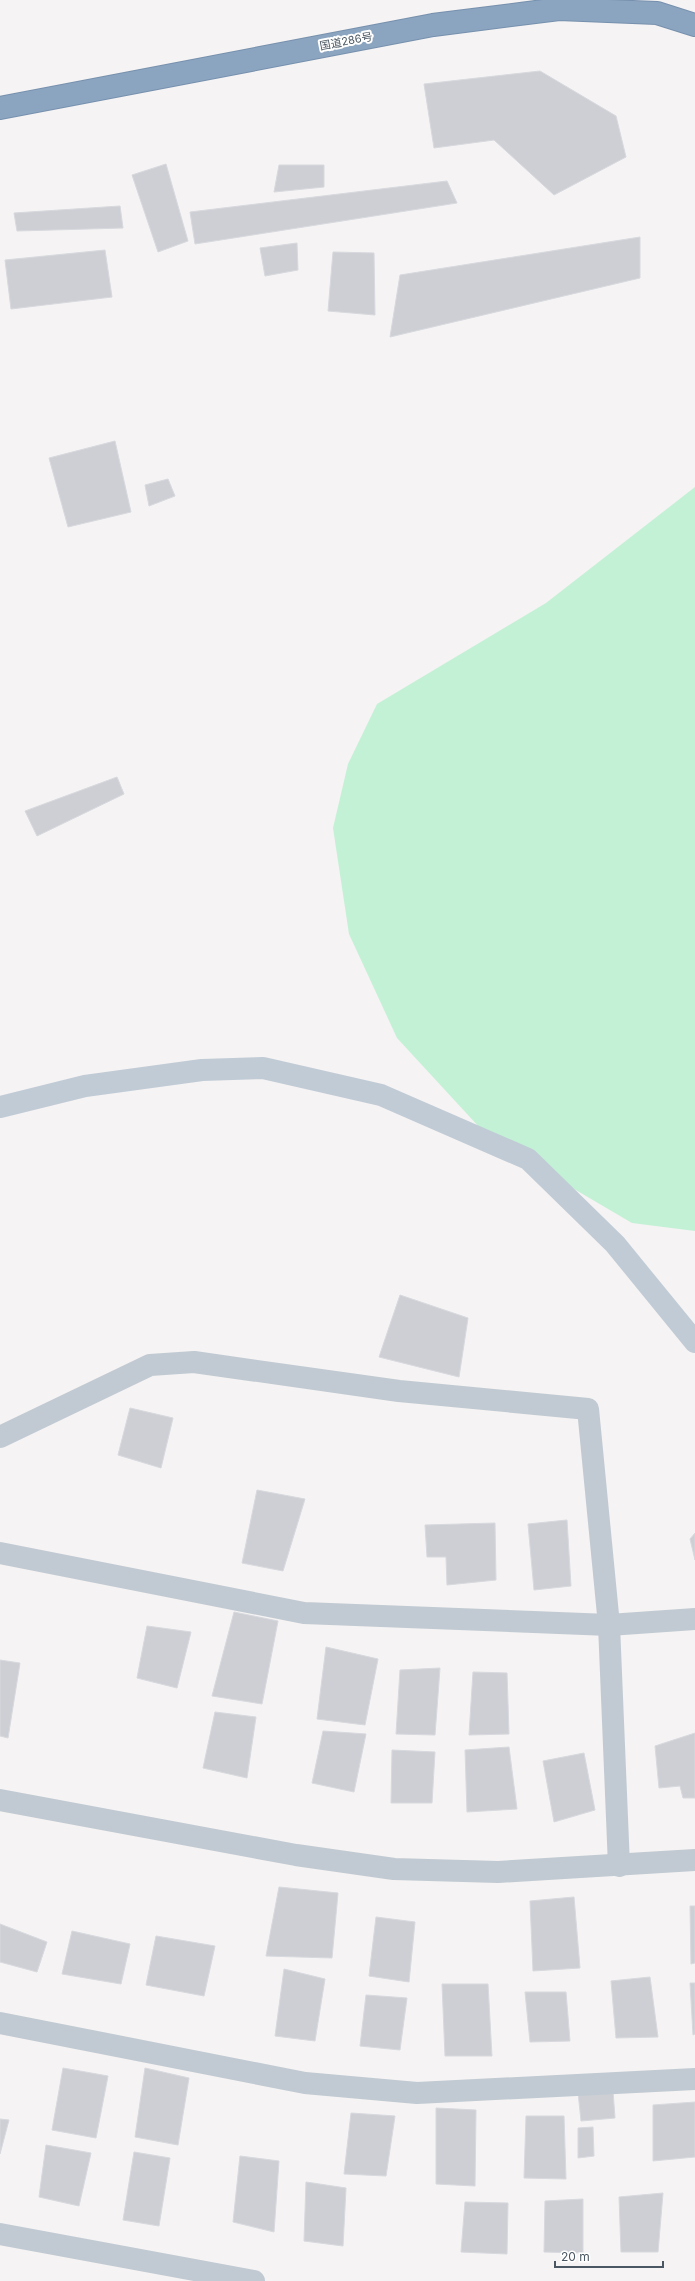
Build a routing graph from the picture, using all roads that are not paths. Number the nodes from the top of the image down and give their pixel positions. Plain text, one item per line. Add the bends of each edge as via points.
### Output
1 (695, 25) edge
2 (0, 108) edge
3 (0, 1107) edge
4 (695, 1342) edge
5 (0, 1437) edge
6 (0, 1553) edge
7 (695, 1619) edge
8 (609, 1625) junction
9 (0, 1800) edge
10 (695, 1860) edge
11 (619, 1866) junction
12 (0, 2023) edge
13 (695, 2079) edge
14 (0, 2234) edge
15 (254, 2281) edge

1 - 2 highway, 国道286号 via 657,13 559,9 433,25
3 - 4 street via 85,1086 202,1070 263,1068 381,1095 528,1159 615,1244
5 - 8 street via 150,1365 194,1362 399,1391 588,1409
6 - 8 street via 304,1614
7 - 8 street
8 - 11 street
9 - 11 street via 296,1855 394,1869 498,1872
10 - 11 street
12 - 13 street via 305,2083 417,2093
14 - 15 street

